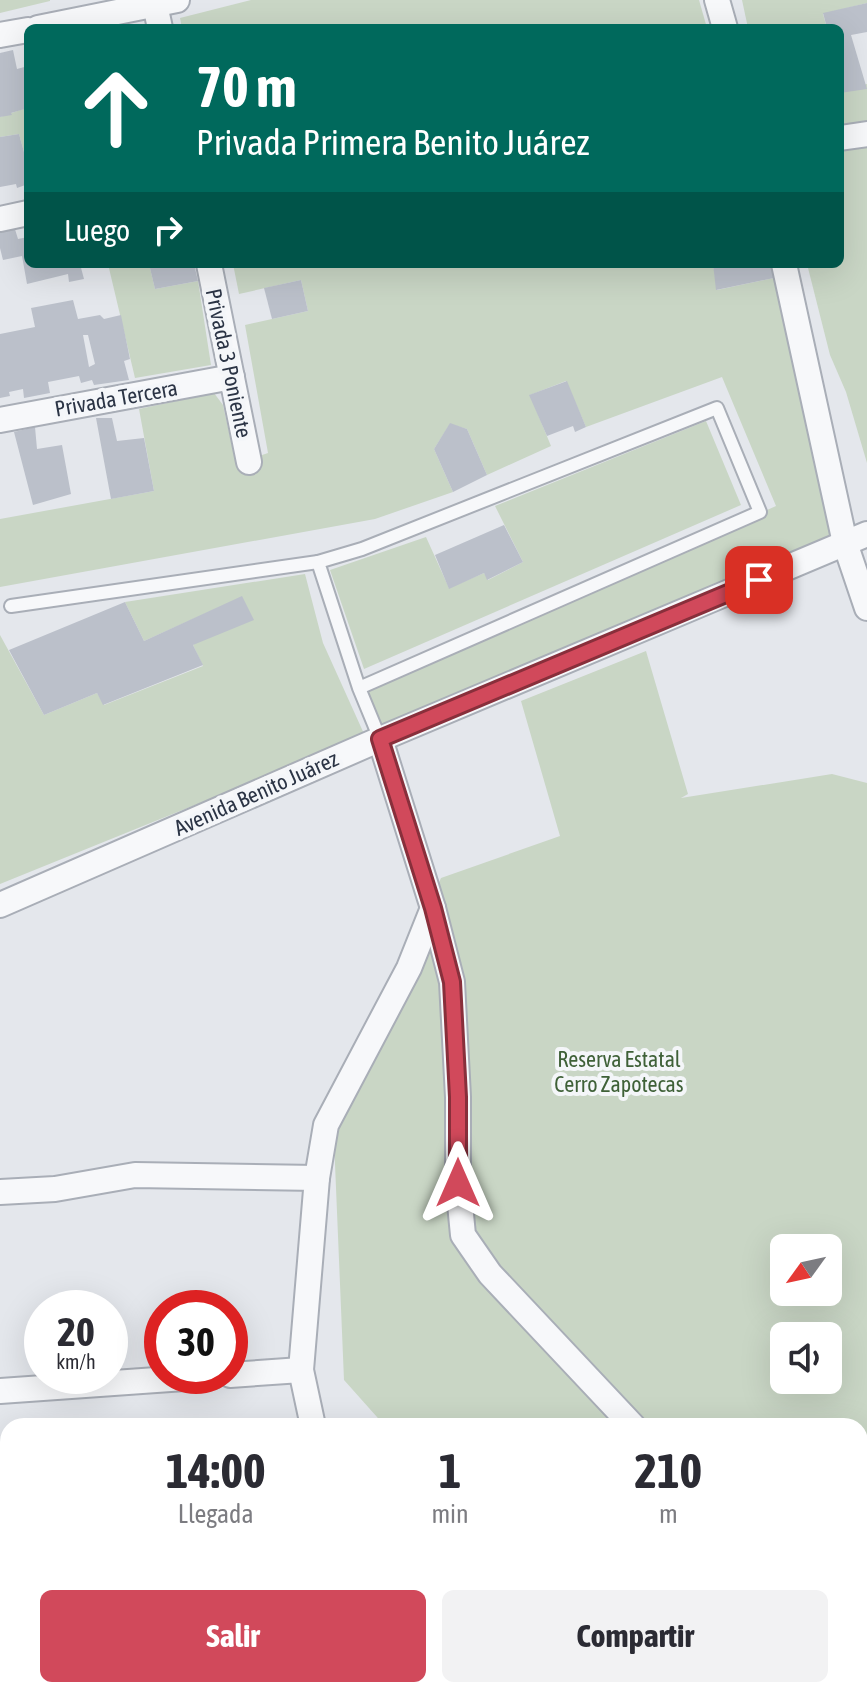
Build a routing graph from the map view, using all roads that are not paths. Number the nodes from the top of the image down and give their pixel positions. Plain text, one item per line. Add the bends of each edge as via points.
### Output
1 (721, 1) edge
2 (162, 8) edge
3 (63, 24) edge
4 (724, 24) edge
5 (24, 31) edge
6 (0, 35) edge
7 (867, 134) edge
8 (844, 137) edge
9 (24, 214) edge
10 (0, 219) edge
11 (210, 268) edge
12 (785, 268) edge
13 (232, 377) junction
14 (0, 420) edge
15 (249, 462) dead end
16 (856, 539) edge
17 (318, 562) junction
18 (11, 606) dead end
19 (867, 608) edge
20 (359, 688) junction
21 (380, 739) junction
22 (0, 905) edge
23 (433, 908) junction
24 (317, 1178) junction
25 (0, 1192) edge
26 (301, 1370) junction
27 (248, 1374) edge
28 (144, 1381) edge
29 (0, 1391) edge
30 (311, 1418) edge
31 (625, 1418) edge

1 - 4 street
2 - 3 street
5 - 6 street
7 - 8 street
9 - 10 street
11 - 13 street, Privada 3 Poniente
12 - 16 street
13 - 14 street, Privada Tercera
13 - 15 street, Privada 3 Poniente
16 - 19 street
16 - 21 street, Avenida Benito Juárez
17 - 18 lane
17 - 20 lane
17 - 20 lane via 717,408 760,512
20 - 21 lane
21 - 22 street, Avenida Benito Juárez
21 - 23 street
23 - 24 street via 409,968 326,1125
23 - 31 street via 452,982 463,1235 490,1274
24 - 25 street via 135,1175
24 - 26 street
26 - 27 street
26 - 30 street
28 - 29 street

